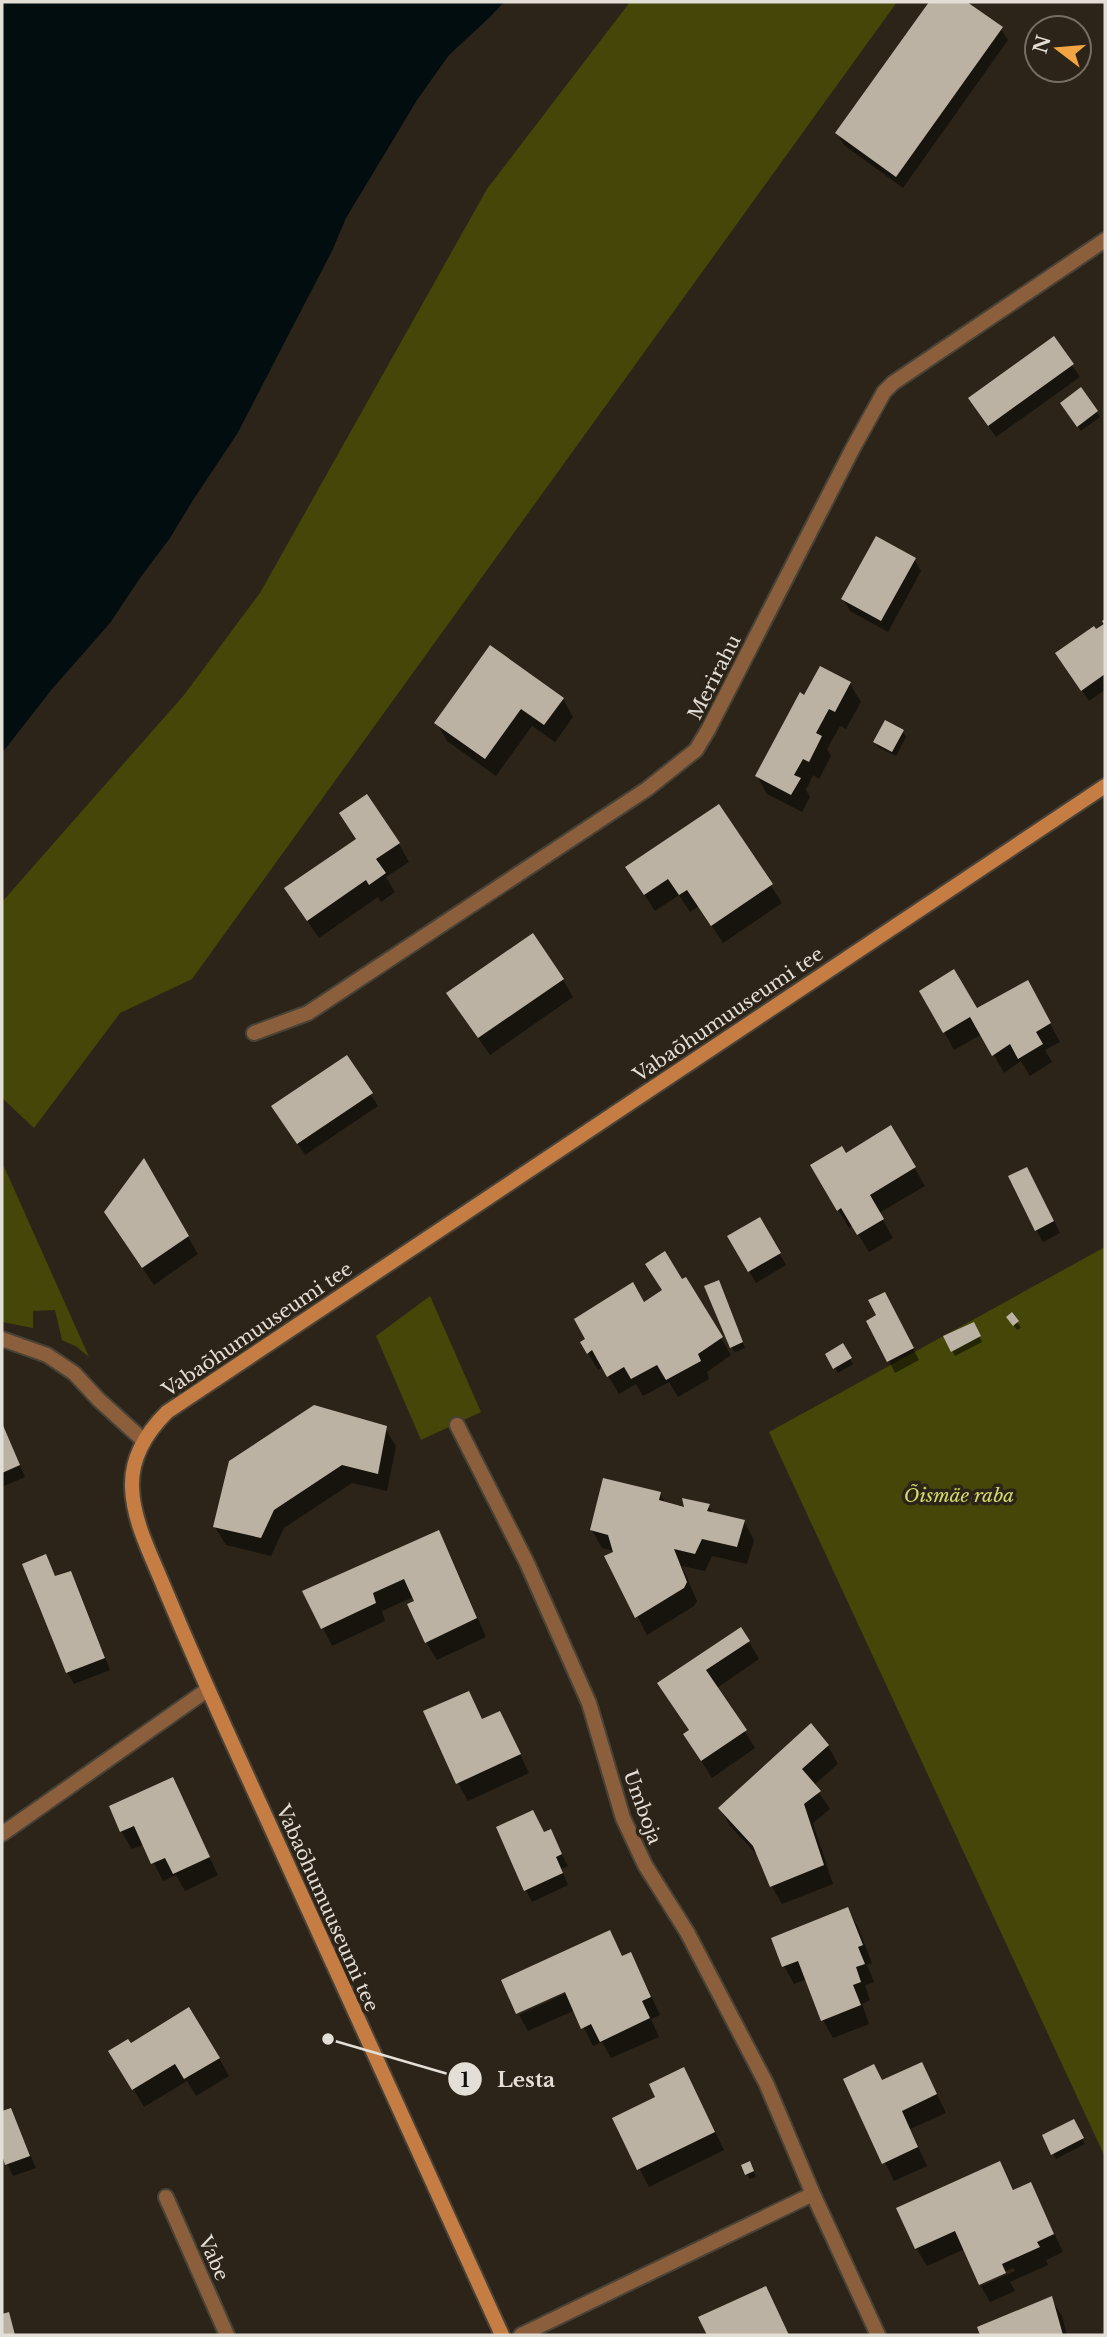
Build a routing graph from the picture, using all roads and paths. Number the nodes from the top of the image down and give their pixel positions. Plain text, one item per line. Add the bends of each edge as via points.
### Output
1 (1105, 240) edge
2 (1105, 786) edge
3 (254, 1033) dead end
4 (2, 1339) edge
5 (457, 1425) dead end
6 (144, 1440) junction
7 (207, 1689) junction
8 (2, 1834) edge
9 (813, 2194) junction
10 (166, 2197) dead end
11 (227, 2335) edge
12 (502, 2335) edge
13 (522, 2335) edge
14 (878, 2335) edge

1 - 3 street, Merirahu via 884,392 696,750 647,789 308,1013
2 - 6 street, Vabaõhumuuseumi tee via 167,1412
4 - 6 street via 47,1355 74,1373
5 - 9 street, Umboja via 527,1563 589,1703 623,1818 766,2083
6 - 7 street, Vabaõhumuuseumi tee via 133,1469 136,1512
7 - 8 street
7 - 12 street, Vabaõhumuuseumi tee
9 - 13 street
9 - 14 street, Umboja
10 - 11 street, Vabe

